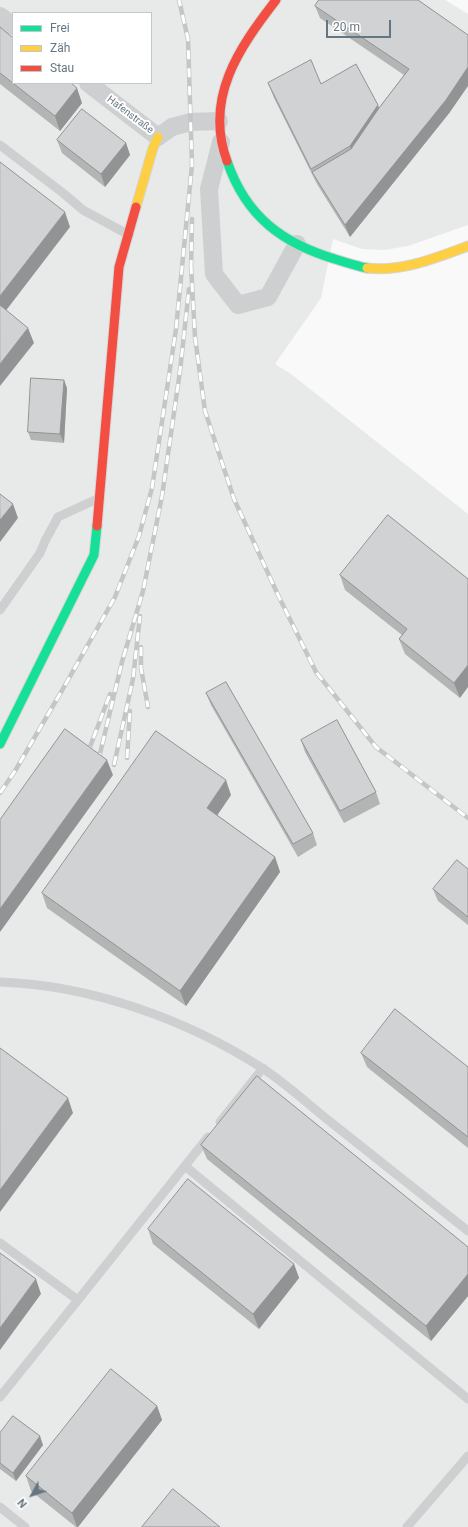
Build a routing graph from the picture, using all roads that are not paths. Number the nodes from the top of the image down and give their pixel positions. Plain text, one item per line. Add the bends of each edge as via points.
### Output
1 (276, 0) edge
2 (0, 16) edge
3 (12, 25) edge
4 (89, 84) edge
5 (219, 121) junction
6 (158, 137) junction
7 (221, 142) junction
8 (0, 145) edge
9 (129, 235) junction
10 (296, 244) junction
11 (468, 246) edge
12 (98, 498) junction
13 (0, 610) edge
14 (0, 744) edge
15 (0, 982) edge
16 (263, 1068) junction
17 (185, 1166) junction
18 (468, 1231) edge
19 (0, 1243) edge
20 (78, 1300) junction
21 (0, 1397) edge
22 (468, 1398) edge
23 (468, 1456) edge
24 (0, 1507) edge
25 (25, 1527) edge
26 (407, 1527) edge

1 - 5 street via 259,22 226,81
2 - 3 street
4 - 6 street, Hafenstraße
5 - 6 street, Hafenstraße via 191,122 172,127
5 - 7 street
6 - 9 street
7 - 10 street via 227,164 246,200 268,225
7 - 10 street via 209,189 214,274 238,305 268,297
8 - 9 lane via 83,210
9 - 12 street via 119,267
10 - 11 street via 334,260 368,269 383,270 424,261
12 - 13 lane via 58,517 40,553
12 - 14 street via 94,555
15 - 16 lane via 45,986 132,1006 212,1038
16 - 17 lane
16 - 18 lane
17 - 20 lane
17 - 22 lane
19 - 20 lane
20 - 21 lane
23 - 26 lane
24 - 25 lane

